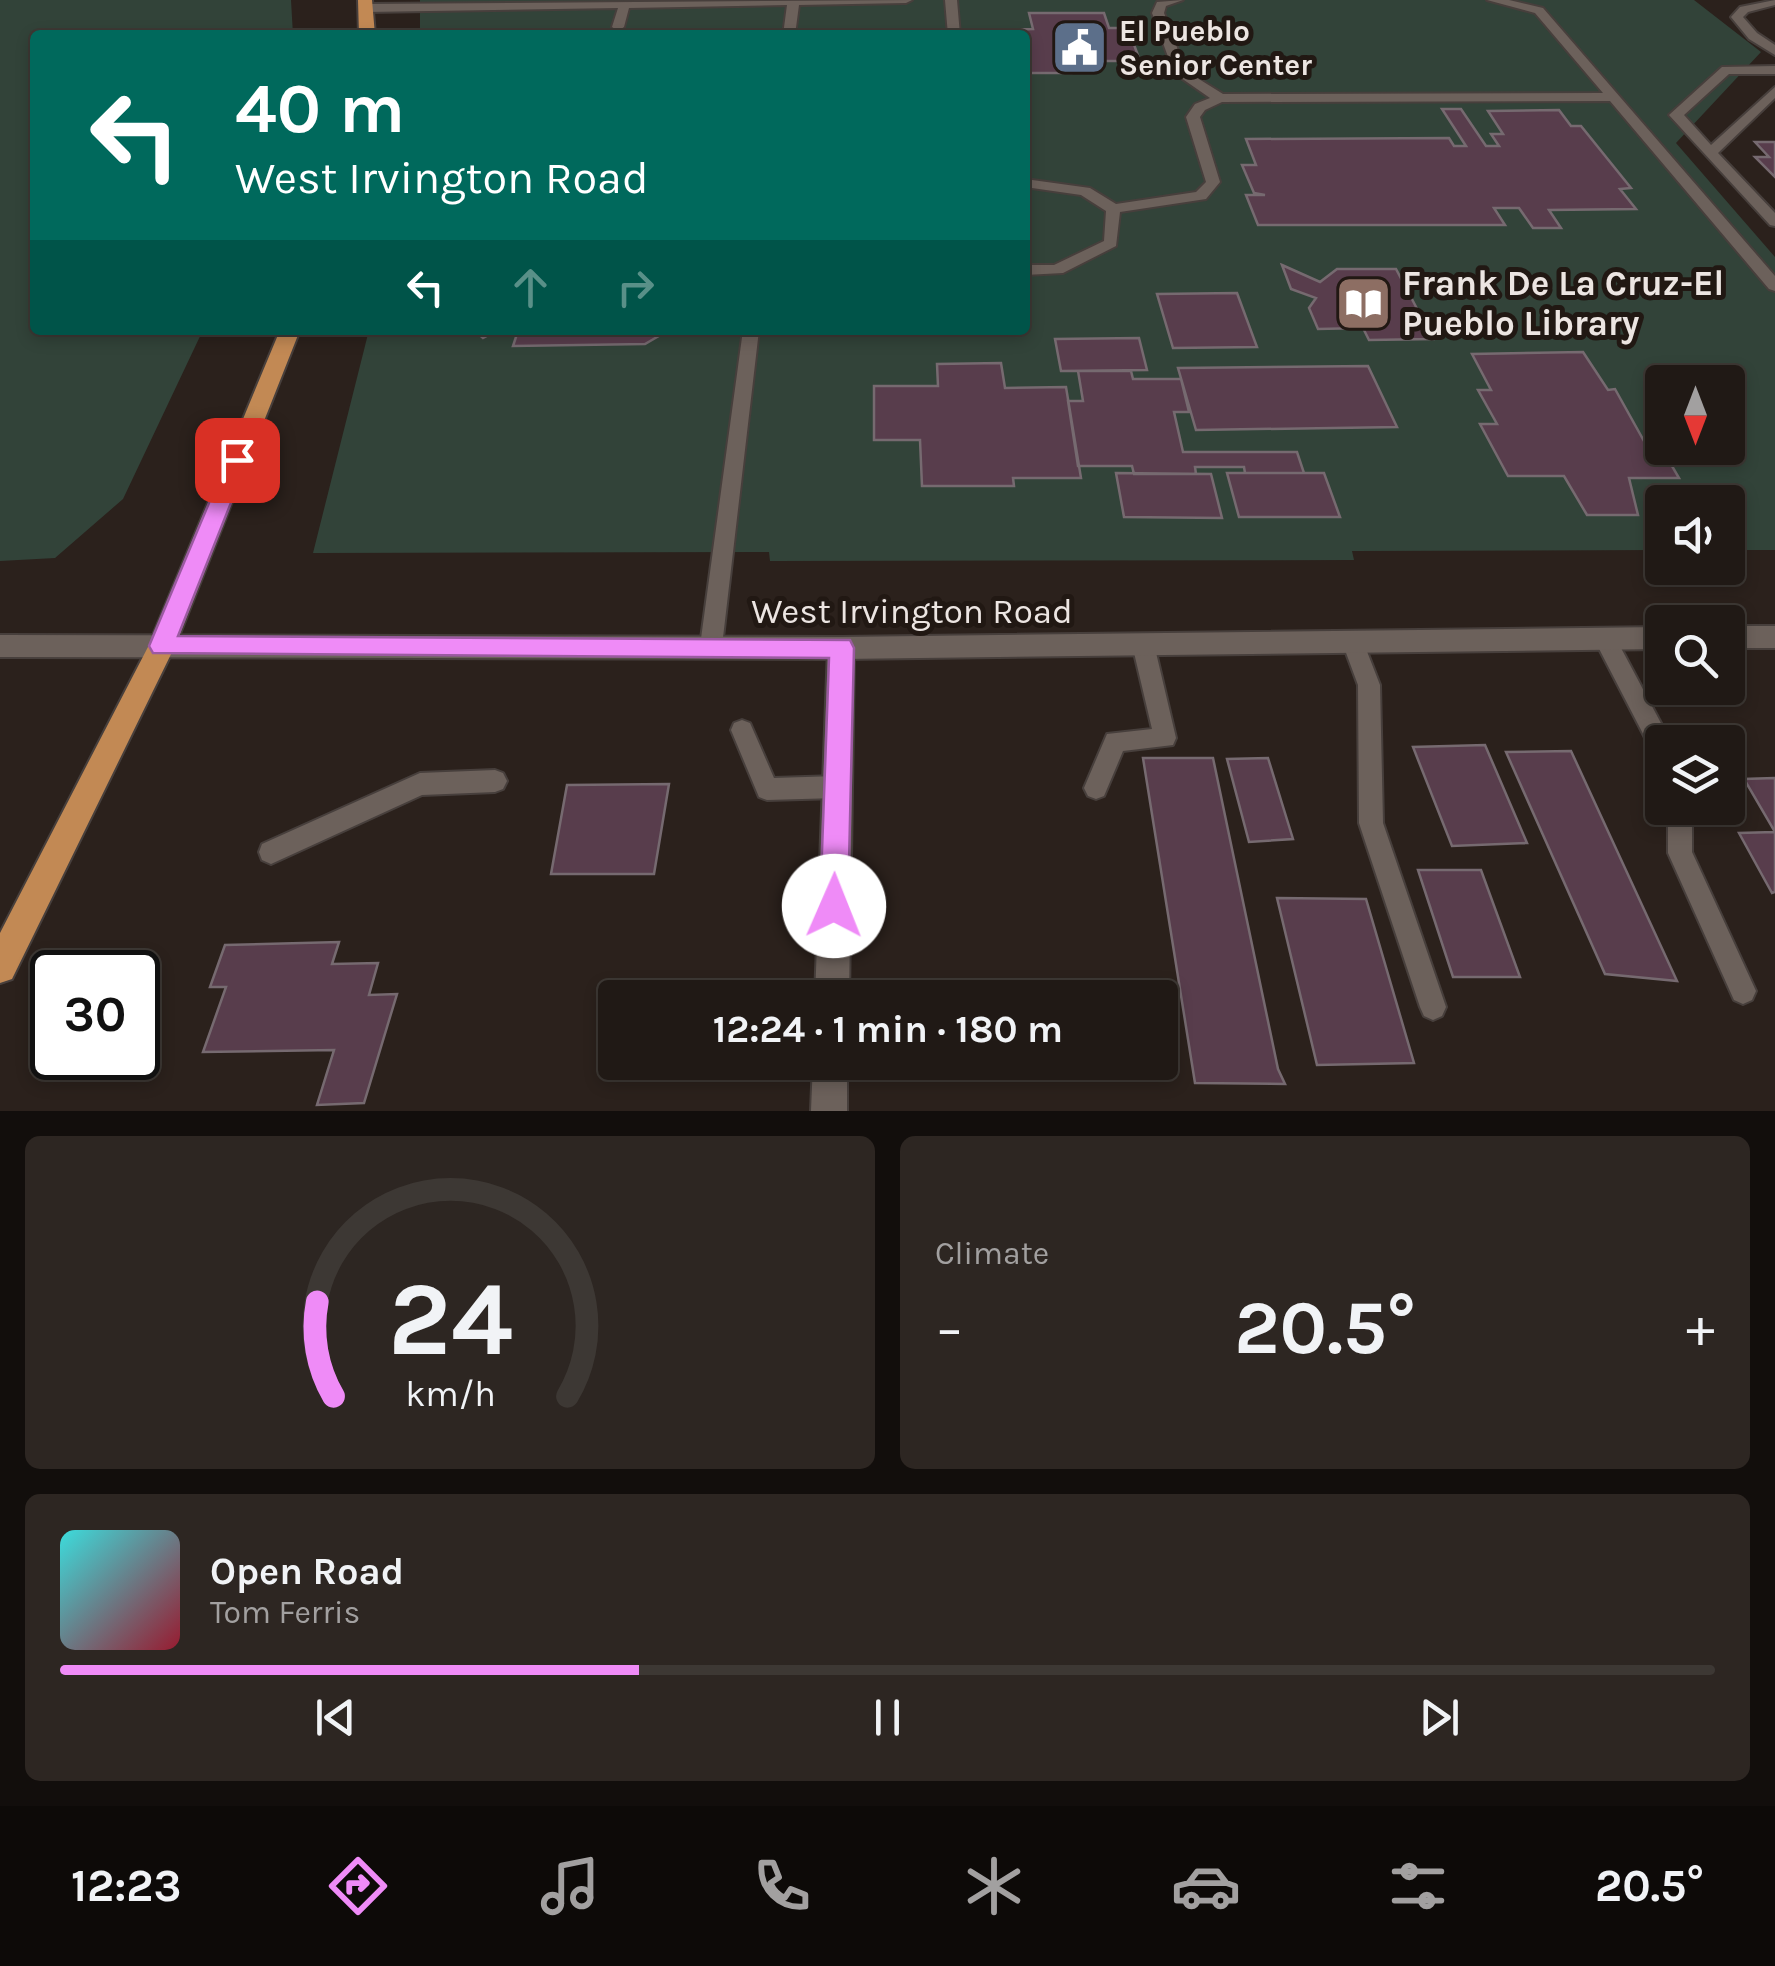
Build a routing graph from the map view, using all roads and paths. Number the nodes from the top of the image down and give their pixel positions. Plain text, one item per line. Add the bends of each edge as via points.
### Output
1 (906, 0) edge
2 (950, 0) edge
3 (966, 0) edge
4 (1177, 0) edge
5 (1492, 0) edge
6 (729, 1) edge
7 (625, 2) edge
8 (1775, 2) edge
9 (793, 3) junction
10 (365, 4) edge
11 (618, 27) dead end
12 (367, 30) edge
13 (789, 30) edge
14 (953, 30) edge
15 (1775, 51) edge
16 (1775, 70) edge
17 (1775, 92) edge
18 (1613, 97) junction
19 (1220, 98) junction
20 (1711, 152) junction
21 (1030, 184) edge
22 (1113, 209) junction
23 (1775, 222) edge
24 (1030, 270) edge
25 (1775, 286) edge
26 (288, 335) edge
27 (750, 335) edge
28 (1745, 637) edge
29 (1775, 637) edge
30 (1605, 638) junction
31 (1645, 638) edge
32 (1353, 642) junction
33 (1144, 644) junction
34 (0, 646) edge
35 (162, 646) junction
36 (711, 646) junction
37 (842, 648) junction
38 (1650, 725) edge
39 (742, 730) dead end
40 (495, 781) dead end
41 (837, 788) junction
42 (1096, 788) dead end
43 (1680, 825) edge
44 (271, 852) dead end
45 (0, 967) edge
46 (832, 980) edge
47 (1743, 991) dead end
48 (1434, 1007) dead end
49 (830, 1080) edge
50 (829, 1111) edge

1 - 9 lane
2 - 3 lane
2 - 14 lane
4 - 19 lane via 1161,4 1158,13 1180,73
5 - 18 lane via 1539,10
6 - 7 lane
6 - 9 lane
7 - 10 lane
7 - 11 lane
8 - 15 lane via 1744,8 1737,16
9 - 13 lane
10 - 12 main road
16 - 20 lane via 1726,70 1676,115
17 - 20 lane
18 - 19 lane
18 - 25 lane
19 - 22 lane via 1193,117 1213,182 1201,196
20 - 23 lane
21 - 22 lane via 1084,191
22 - 24 lane via 1111,243 1057,270
26 - 35 main road
27 - 36 lane
28 - 29 main road
30 - 31 main road, West Irvington Road
30 - 32 main road, West Irvington Road
30 - 38 lane
32 - 33 main road, West Irvington Road
32 - 48 lane via 1369,685 1371,824
33 - 37 main road, West Irvington Road
33 - 42 lane via 1165,738 1114,740
34 - 35 main road, West Irvington Road
35 - 36 main road, West Irvington Road
35 - 45 main road
36 - 37 main road, West Irvington Road
37 - 41 main road
39 - 41 lane via 767,789
40 - 44 lane via 420,784
41 - 46 main road
43 - 47 lane via 1680,852
49 - 50 main road

